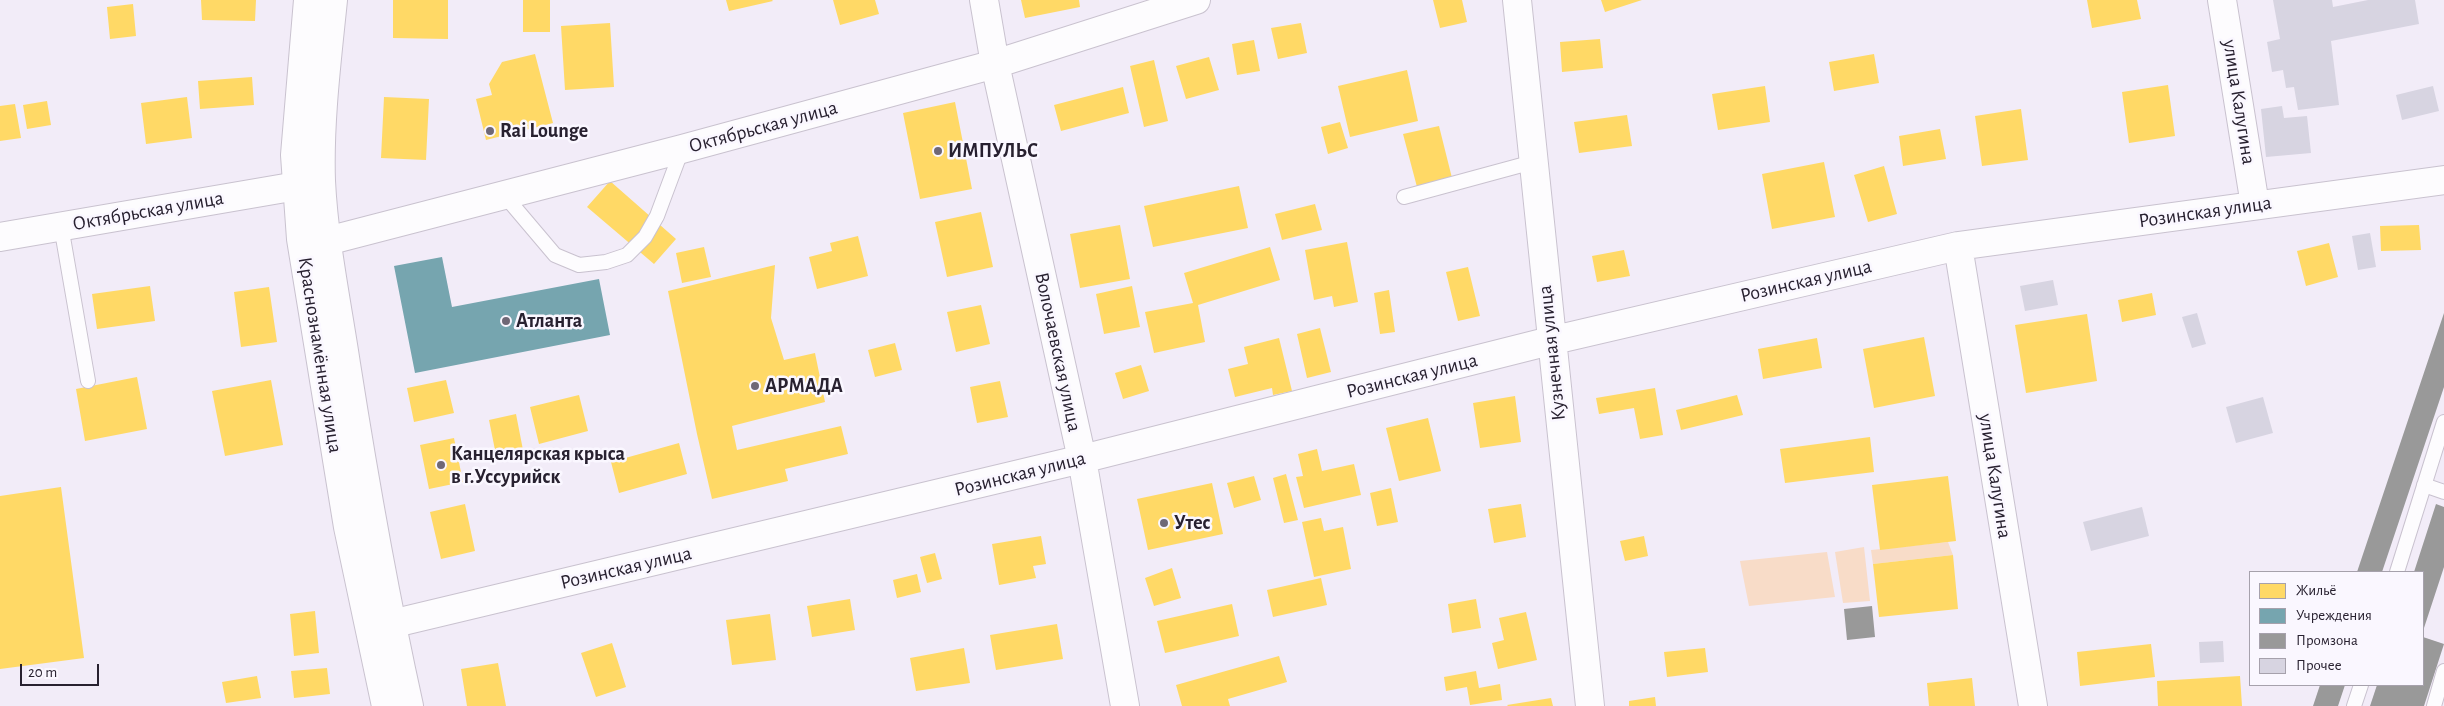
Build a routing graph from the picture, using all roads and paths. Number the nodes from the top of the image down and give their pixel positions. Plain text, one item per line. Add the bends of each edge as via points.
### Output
1 (308, 0) edge
2 (333, 0) edge
3 (984, 0) edge
4 (1196, 0) edge
5 (1517, 0) edge
6 (2222, 0) edge
7 (995, 64) junction
8 (682, 149) junction
9 (1533, 162) junction
10 (2444, 180) edge
11 (297, 186) junction
12 (505, 196) junction
13 (1404, 198) dead end
14 (2255, 205) junction
15 (61, 226) junction
16 (0, 237) edge
17 (327, 241) junction
18 (1958, 246) junction
19 (1550, 341) junction
20 (88, 380) dead end
21 (2444, 422) edge
22 (1082, 459) junction
23 (2424, 485) junction
24 (2444, 492) edge
25 (2397, 571) edge
26 (391, 624) junction
27 (2444, 671) edge
28 (2361, 686) edge
29 (386, 706) edge
30 (409, 706) edge
31 (1125, 706) edge
32 (1590, 706) edge
33 (2033, 706) edge
34 (2354, 706) edge
35 (2434, 706) edge

1 - 11 main road, Краснознамённая улица via 296,128
2 - 17 main road, Краснознамённая улица via 321,180
3 - 7 main road, Волочаевская улица
4 - 7 main road, Октябрьская улица
5 - 9 main road, Кузнечная улица
6 - 14 main road, улица Калугина
7 - 8 main road, Октябрьская улица
7 - 22 main road, Волочаевская улица
8 - 12 main road, Октябрьская улица
8 - 12 lane via 657,216 645,237 627,255 606,262 579,265 555,255
9 - 13 lane
9 - 19 main road, Кузнечная улица
10 - 14 main road, Розинская улица
11 - 15 main road, Октябрьская улица
11 - 29 main road, Краснознамённая улица via 301,239 348,527
12 - 17 main road, Октябрьская улица
14 - 18 main road, Розинская улица
15 - 16 main road, Октябрьская улица
15 - 20 lane
17 - 26 main road, Краснознамённая улица
18 - 19 main road, Розинская улица
18 - 33 main road, улица Калугина
19 - 22 main road, Розинская улица
19 - 32 main road, Кузнечная улица
21 - 23 lane
22 - 26 main road, Розинская улица
22 - 31 main road, Волочаевская улица
23 - 24 lane
23 - 25 lane
26 - 30 main road, Краснознамённая улица
27 - 35 lane
28 - 34 lane

